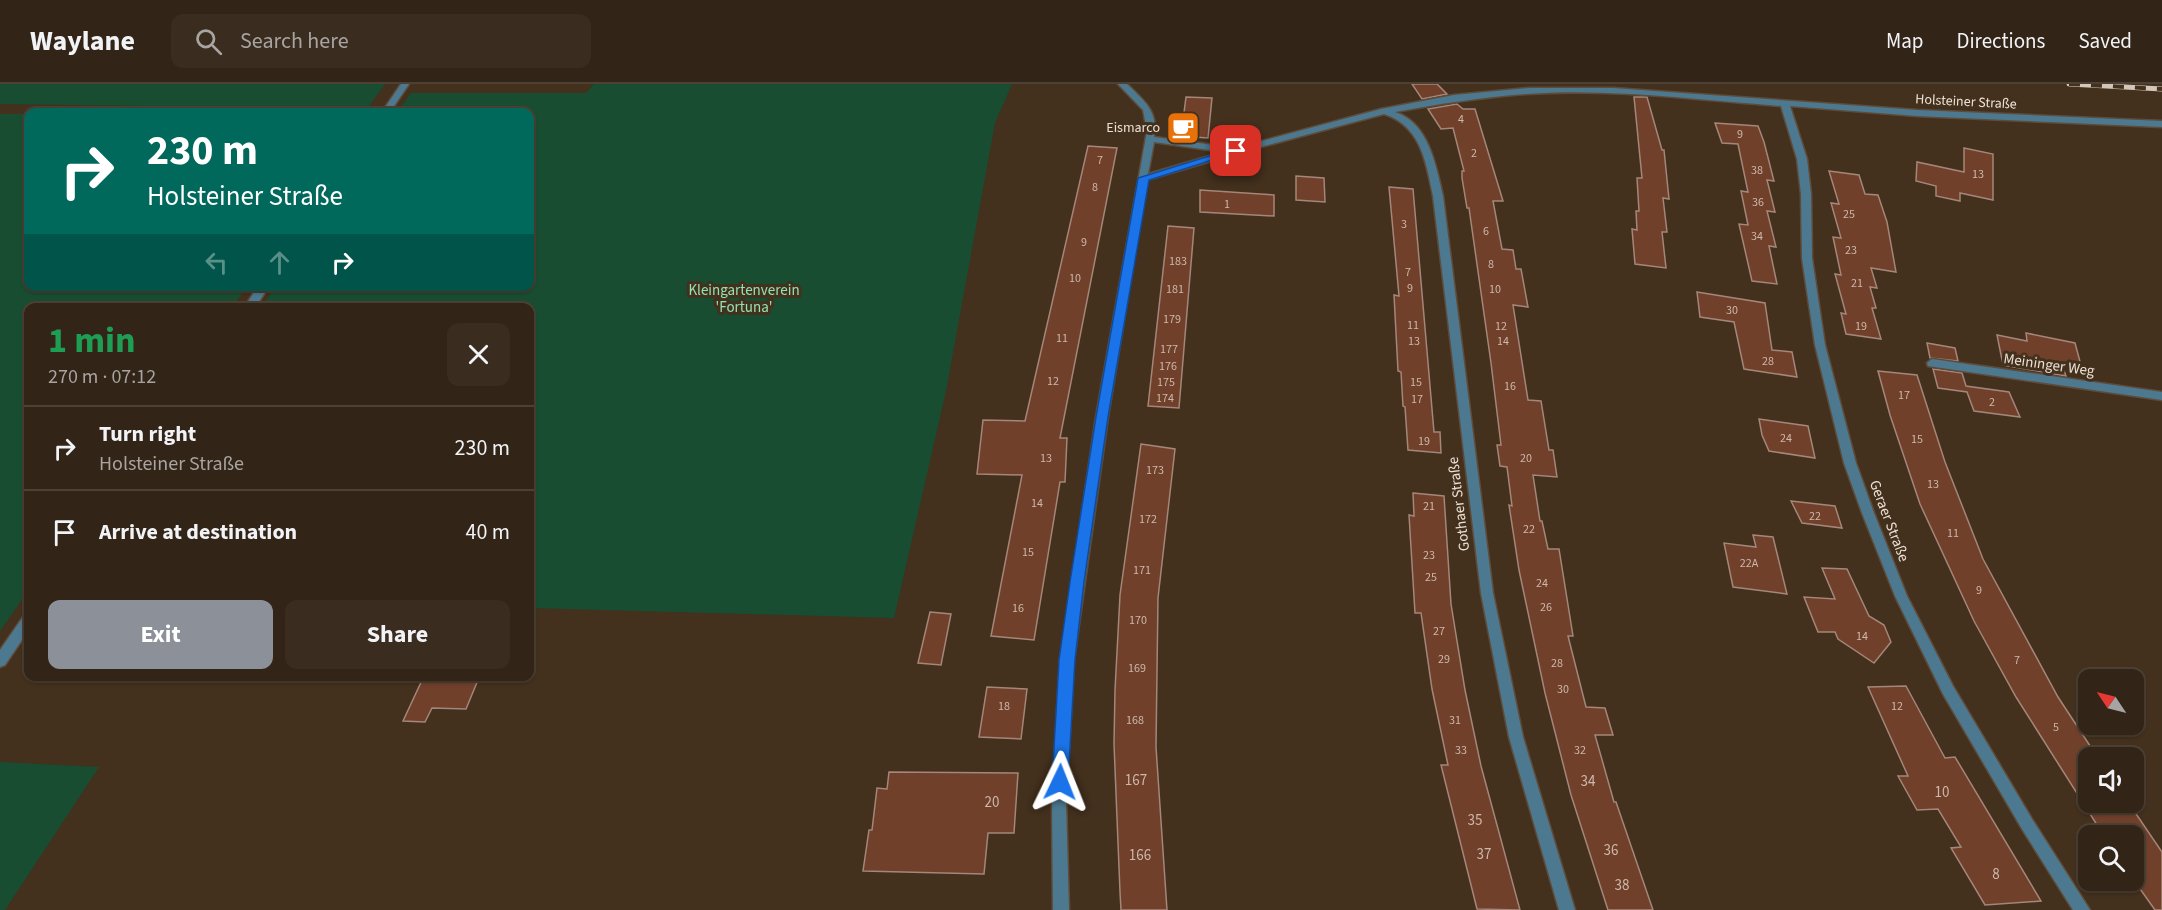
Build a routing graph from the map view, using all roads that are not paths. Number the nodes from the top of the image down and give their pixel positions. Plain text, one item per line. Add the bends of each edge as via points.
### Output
1 (405, 84) edge
2 (1122, 84) edge
3 (1784, 102) junction
4 (389, 108) edge
5 (1381, 112) junction
6 (2162, 124) edge
7 (1150, 139) junction
8 (1236, 151) junction
9 (1144, 178) junction
10 (1932, 363) dead end
11 (2162, 396) edge
12 (24, 627) edge
13 (0, 662) edge
14 (1061, 910) edge
15 (1567, 910) edge
16 (2082, 910) edge

1 - 4 street
2 - 7 street via 1147,109
3 - 5 street, Holsteiner Straße via 1613,91 1538,91 1470,96
3 - 6 street, Holsteiner Straße via 1917,113
3 - 16 street, Geraer Straße via 1802,159 1806,258 1820,345 1850,463 1868,513 1910,616 1948,690
5 - 8 street, Holsteiner Straße
5 - 15 street, Gothaer Straße via 1402,116 1412,126 1424,147 1438,196 1483,566 1500,665 1516,737
7 - 8 street, Holsteiner Straße
7 - 9 street
8 - 9 street, Holsteiner Straße
9 - 14 street via 1102,417 1067,660 1059,801
10 - 11 street, Meininger Weg
12 - 13 street

